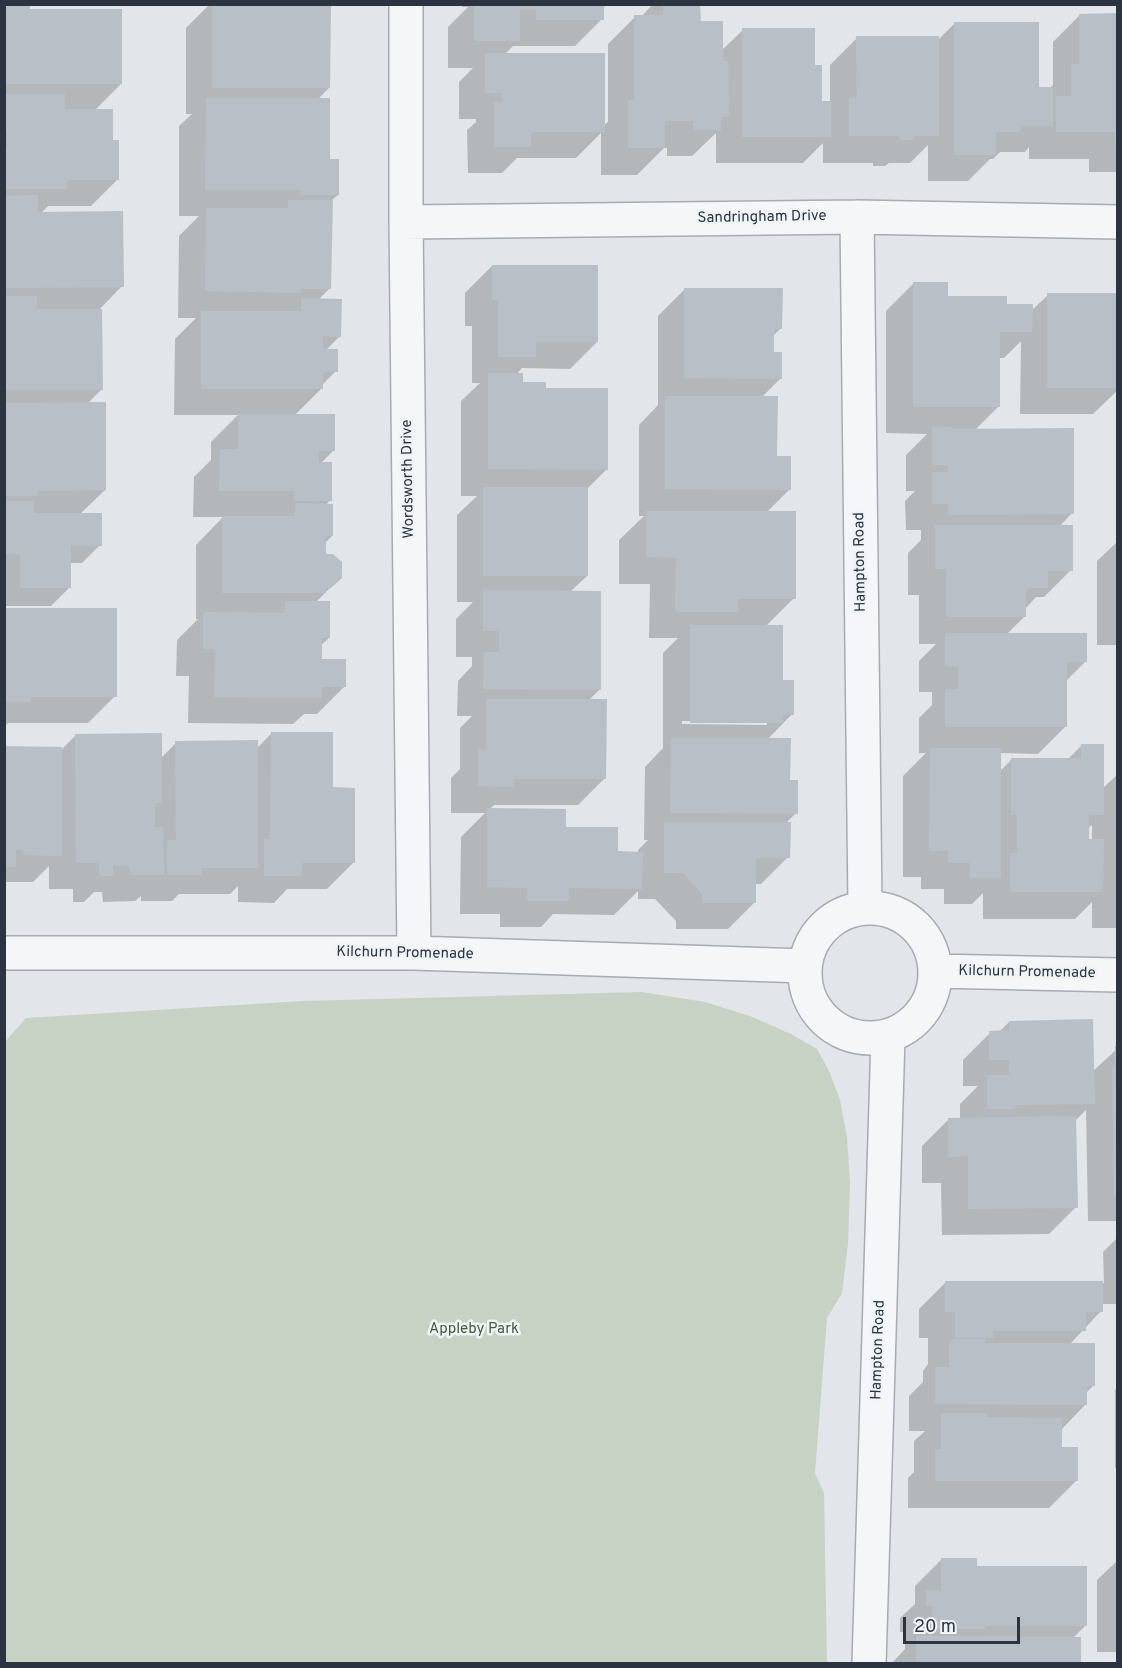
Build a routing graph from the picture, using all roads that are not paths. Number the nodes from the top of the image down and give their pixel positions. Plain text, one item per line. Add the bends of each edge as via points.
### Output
1 (406, 4) edge
2 (857, 217) junction
3 (406, 222) junction
4 (1118, 222) edge
5 (865, 907) junction
6 (4, 953) edge
7 (414, 953) junction
8 (805, 966) junction
9 (936, 971) junction
10 (1118, 975) edge
11 (888, 1036) junction
12 (869, 1664) edge

1 - 3 street, Wordsworth Drive
2 - 3 street, Sandringham Drive
2 - 4 street, Sandringham Drive
2 - 5 street, Hampton Road
3 - 7 street, Wordsworth Drive
5 - 8 street via 847,911 827,924 812,943
5 - 9 street via 888,909 908,918 923,934 933,953
6 - 7 street, Kilchurn Promenade
7 - 8 street, Kilchurn Promenade
8 - 11 street via 813,1005 828,1024 849,1035
9 - 10 street, Kilchurn Promenade
9 - 11 street via 933,992 924,1012 908,1027
11 - 12 street, Hampton Road

